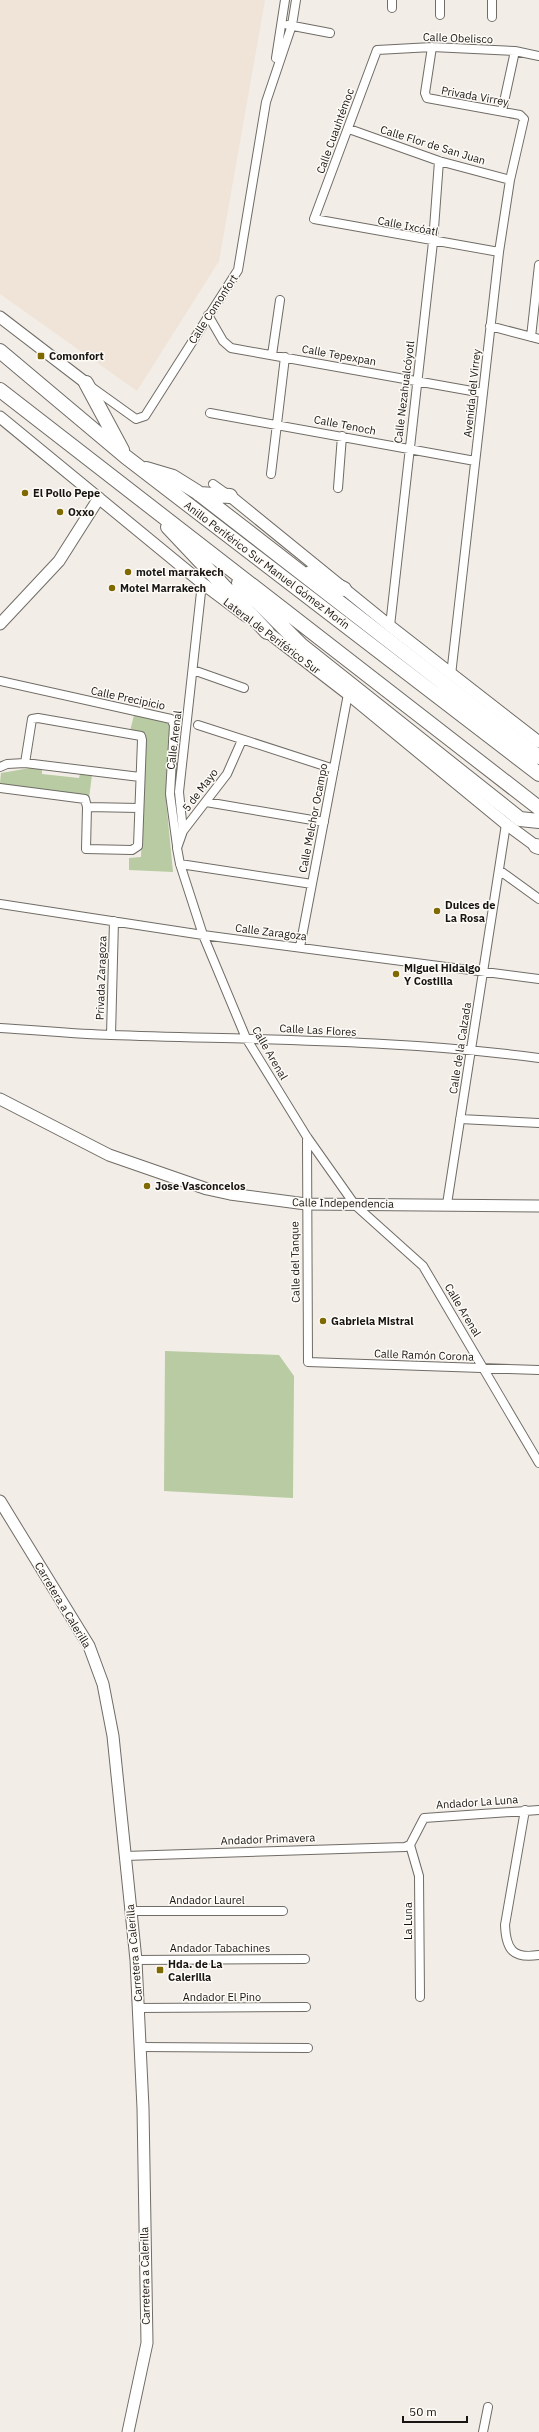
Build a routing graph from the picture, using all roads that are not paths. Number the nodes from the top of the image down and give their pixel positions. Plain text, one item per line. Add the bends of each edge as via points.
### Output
1 (285, 0) edge
2 (296, 0) edge
3 (440, 0) edge
4 (492, 0) edge
5 (440, 15) dead end
6 (492, 17) dead end
7 (281, 24) junction
8 (292, 25) junction
9 (330, 33) dead end
10 (432, 47) junction
11 (376, 50) joint
12 (515, 51) junction
13 (539, 56) edge
14 (275, 72) junction
15 (502, 111) junction
16 (523, 117) joint
17 (349, 129) junction
18 (439, 160) junction
19 (510, 180) junction
20 (314, 219) joint
21 (433, 242) junction
22 (499, 252) junction
23 (539, 265) edge
24 (280, 300) dead end
25 (208, 315) junction
26 (0, 317) edge
27 (490, 326) junction
28 (535, 338) edge
29 (0, 351) edge
30 (272, 355) junction
31 (285, 357) junction
32 (416, 381) junction
33 (86, 383) junction
34 (0, 390) edge
35 (483, 393) junction
36 (210, 413) dead end
37 (0, 417) edge
38 (277, 424) junction
39 (342, 436) junction
40 (408, 448) junction
41 (126, 458) junction
42 (475, 461) junction
43 (140, 468) junction
44 (271, 474) dead end
45 (213, 484) dead end
46 (338, 488) dead end
47 (199, 494) junction
48 (138, 495) junction
49 (230, 496) junction
50 (99, 498) junction
51 (198, 541) junction
52 (290, 565) junction
53 (202, 583) junction
54 (344, 588) junction
55 (0, 624) edge
56 (390, 626) junction
57 (267, 632) junction
58 (192, 670) junction
59 (451, 675) junction
60 (0, 681) edge
61 (244, 688) dead end
62 (348, 694) junction
63 (198, 726) dead end
64 (242, 740) junction
65 (533, 745) edge
66 (539, 757) edge
67 (25, 763) junction
68 (1, 765) edge
69 (334, 769) junction
70 (539, 774) edge
71 (140, 777) junction
72 (0, 788) edge
73 (206, 802) junction
74 (87, 807) junction
75 (139, 808) junction
76 (539, 808) edge
77 (539, 821) edge
78 (324, 822) junction
79 (506, 824) junction
80 (183, 831) junction
81 (538, 846) edge
82 (177, 848) junction
83 (180, 864) junction
84 (499, 870) junction
85 (312, 884) junction
86 (539, 899) edge
87 (0, 904) edge
88 (114, 921) junction
89 (204, 935) junction
90 (300, 947) junction
91 (483, 971) junction
92 (539, 979) edge
93 (0, 1028) edge
94 (111, 1035) junction
95 (246, 1038) junction
96 (472, 1049) junction
97 (539, 1058) edge
98 (0, 1099) edge
99 (460, 1120) junction
100 (539, 1123) edge
101 (307, 1137) junction
102 (306, 1204) junction
103 (447, 1204) junction
104 (355, 1205) junction
105 (539, 1206) edge
106 (308, 1362) joint
107 (485, 1368) junction
108 (539, 1370) edge
109 (539, 1463) edge
110 (0, 1501) edge
111 (525, 1810) junction
112 (539, 1810) edge
113 (410, 1845) junction
114 (125, 1856) junction
115 (131, 1911) junction
116 (283, 1911) dead end
117 (539, 1955) edge
118 (305, 1959) dead end
119 (136, 1960) junction
120 (420, 1997) dead end
121 (306, 2007) dead end
122 (139, 2008) junction
123 (141, 2047) junction
124 (308, 2048) dead end
125 (488, 2407) dead end
126 (128, 2432) edge
127 (483, 2432) edge

1 - 7 street
2 - 8 street
3 - 5 street
4 - 6 street
7 - 8 street
7 - 14 street
8 - 9 street
8 - 14 street
10 - 11 street, Calle Obelisco
10 - 12 street, Calle Obelisco
10 - 15 street, Privada Virrey via 425,93 427,98
11 - 17 street, Calle Cuauhtémoc
12 - 13 street, Calle Obelisco
12 - 15 street
14 - 25 street, Calle Comonfort via 266,102 238,270
15 - 16 street, Privada Virrey
16 - 19 street, Avenida del Virrey
17 - 18 street, Calle Flor de San Juan
17 - 20 street, Calle Cuauhtémoc
18 - 19 street, Calle Flor de San Juan
18 - 21 street, Calle Nezahualcóyotl
19 - 22 street, Avenida del Virrey
20 - 21 street, Calle Ixcóatl
21 - 22 street, Calle Ixcóatl
21 - 32 street, Calle Nezahualcóyotl
22 - 27 street, Avenida del Virrey
23 - 28 street
24 - 30 street
25 - 30 street, Calle Tepexpan via 226,346
25 - 33 street, Calle Comonfort via 141,419 136,419
26 - 33 street
27 - 28 street
27 - 35 street, Avenida del Virrey
29 - 41 highway, Anillo Periférico Sur Manuel Gómez Morín
30 - 31 street, Calle Tepexpan
31 - 32 street, Calle Tepexpan
31 - 38 street
32 - 35 street, Calle Tepexpan
32 - 40 street, Calle Nezahualcóyotl
33 - 41 highway
34 - 48 highway, Anillo Periférico Sur Manuel Gómez Morín
35 - 42 street, Avenida del Virrey
36 - 38 street, Calle Tenoch
37 - 50 street, Lateral de Periférico Sur
38 - 39 street, Calle Tenoch
38 - 44 street
39 - 40 street, Calle Tenoch
39 - 46 street
40 - 42 street, Calle Tenoch
40 - 56 street, Calle Nezahualcóyotl
41 - 43 highway, Anillo Periférico Sur Manuel Gómez Morín
42 - 59 street, Avenida del Virrey
43 - 47 highway via 173,477
43 - 70 highway, Anillo Periférico Sur Manuel Gómez Morín
45 - 49 street
47 - 49 highway
47 - 52 highway
48 - 51 highway, Anillo Periférico Sur Manuel Gómez Morín
48 - 57 highway
49 - 54 street
50 - 53 street, Lateral de Periférico Sur
50 - 55 street via 59,561
51 - 76 highway, Anillo Periférico Sur Manuel Gómez Morín
51 - 77 highway via 301,645 520,819
52 - 54 highway
52 - 65 highway
53 - 57 street, Lateral de Periférico Sur
53 - 58 street, Calle Arenal
54 - 56 street
56 - 59 street
57 - 62 street, Lateral de Periférico Sur
58 - 61 street
58 - 80 street, Calle Arenal via 179,792
59 - 65 street
60 - 82 street, Calle Precipicio via 171,719 174,725 170,794
62 - 69 street, Calle Melchor Ocampo
62 - 79 street, Lateral de Periférico Sur
63 - 64 street
64 - 69 street
64 - 73 street, 5 de Mayo via 227,774
65 - 66 highway
67 - 68 street
67 - 71 street
67 - 71 street via 31,721 38,718 141,736
69 - 78 street, Calle Melchor Ocampo
71 - 75 street
72 - 74 street via 83,798
73 - 78 street
73 - 80 street, 5 de Mayo
74 - 75 street
74 - 75 street via 85,845 86,849 90,850 136,849
78 - 85 street, Calle Melchor Ocampo
79 - 81 street, Lateral de Periférico Sur
79 - 84 street, Calle de la Calzada
80 - 82 street, Calle Arenal
82 - 83 street, Calle Arenal
83 - 85 street
83 - 89 street, Calle Arenal
84 - 86 street
84 - 91 street, Calle de la Calzada
85 - 90 street, Calle Melchor Ocampo
87 - 88 street, Calle Zaragoza
88 - 89 street, Calle Zaragoza
88 - 94 street, Privada Zaragoza
89 - 90 street, Calle Zaragoza
89 - 95 street, Calle Arenal
90 - 91 street, Calle Zaragoza
91 - 92 street, Calle Zaragoza
91 - 96 street, Calle de la Calzada
93 - 94 street, Calle Las Flores
94 - 95 street, Calle Las Flores
95 - 96 street, Calle Las Flores
95 - 101 street, Calle Arenal
96 - 97 street, Calle Las Flores
96 - 99 street, Calle de la Calzada
98 - 102 street, Calle Independencia via 109,1155 207,1189
99 - 100 street
99 - 103 street, Calle de la Calzada
101 - 102 street, Calle del Tanque
101 - 104 street, Calle Arenal
102 - 104 street, Calle Independencia
102 - 106 street, Calle del Tanque
103 - 104 street, Calle Independencia
103 - 105 street, Calle Independencia
104 - 107 street, Calle Arenal via 423,1266
106 - 107 street, Calle Ramón Corona
107 - 108 street, Calle Ramón Corona
107 - 109 street, Calle Arenal
110 - 114 street, Carretera a Calerilla via 89,1646 102,1680 113,1736
111 - 112 street, Andador La Luna
111 - 113 street, Andador La Luna via 424,1818
111 - 117 street via 506,1938 514,1952 528,1956
113 - 114 street, Andador Primavera
113 - 120 street, La Luna via 419,1876
114 - 115 street, Carretera a Calerilla
115 - 116 street, Andador Laurel
115 - 119 street, Carretera a Calerilla
118 - 119 street, Andador Tabachines
119 - 122 street, Carretera a Calerilla
121 - 122 street, Andador El Pino
122 - 123 street, Carretera a Calerilla
123 - 124 street
123 - 126 street, Carretera a Calerilla via 147,2343
125 - 127 street

